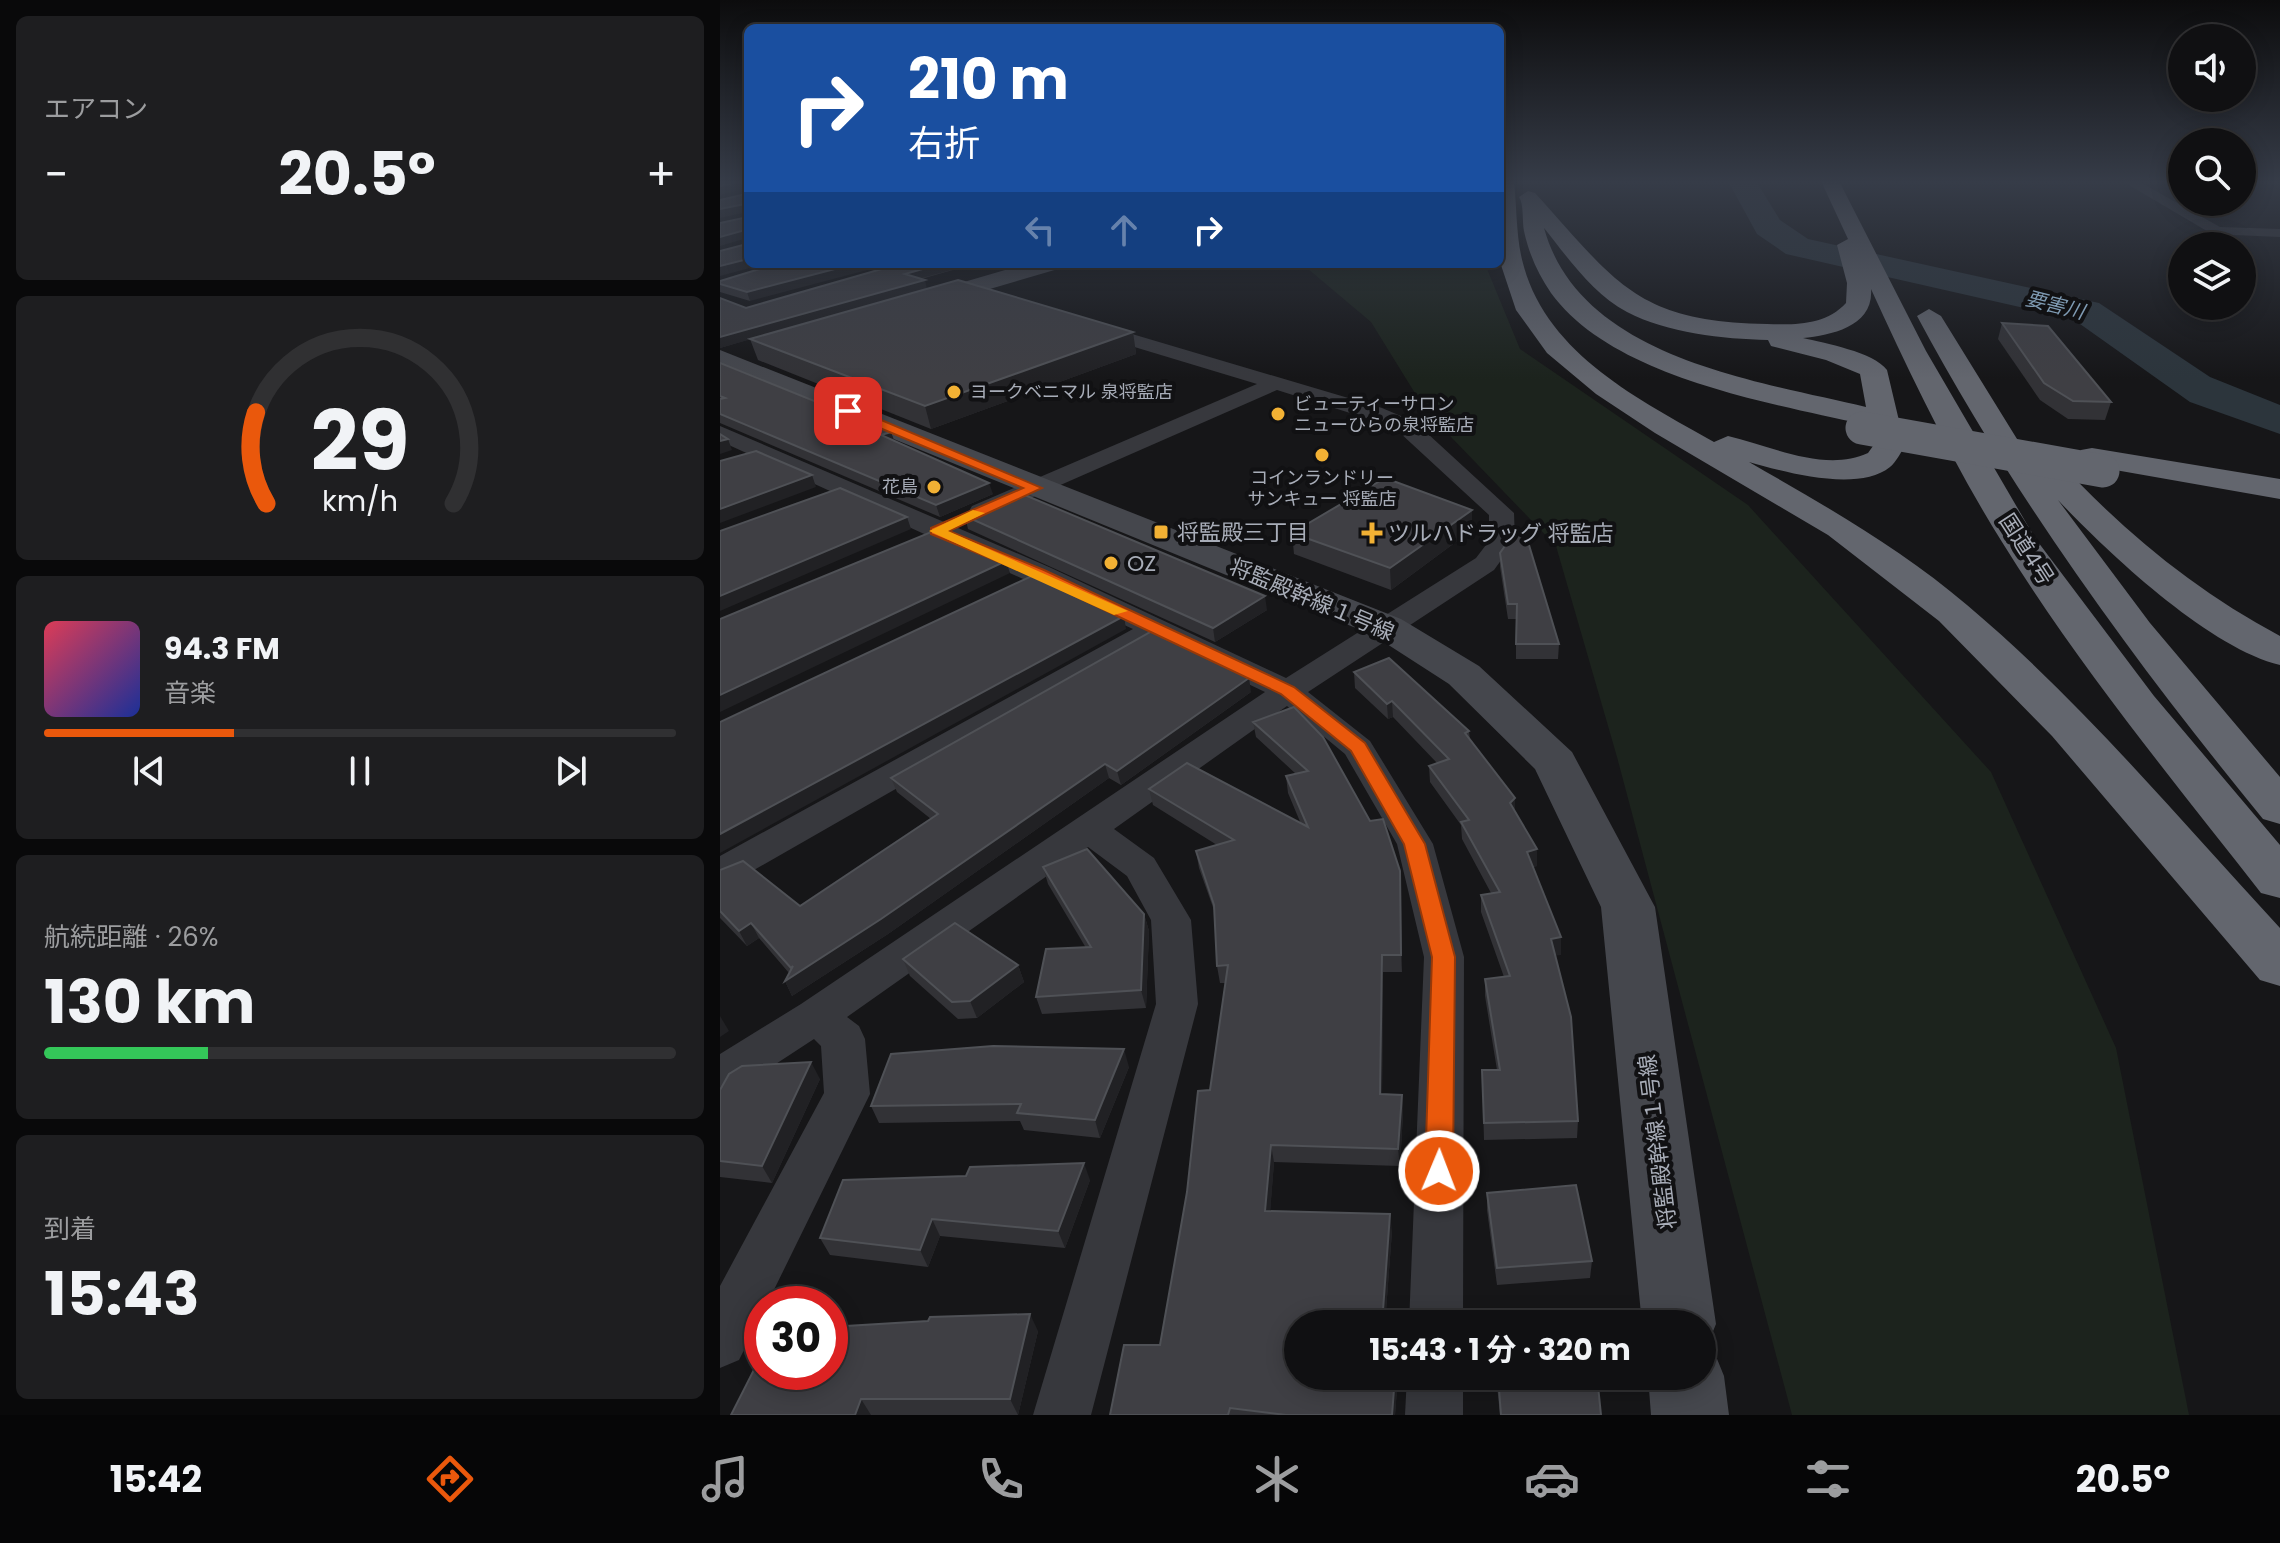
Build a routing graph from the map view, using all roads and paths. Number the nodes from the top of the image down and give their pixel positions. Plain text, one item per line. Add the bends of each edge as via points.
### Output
1 (1511, 247) edge
2 (1539, 247) edge
3 (1573, 247) edge
4 (1862, 247) edge
5 (1870, 263) junction
6 (1512, 265) junction
7 (1036, 268) edge
8 (964, 289) junction
9 (1008, 303) edge
10 (888, 311) edge
11 (1068, 321) edge
12 (1738, 332) junction
13 (768, 346) edge
14 (1944, 346) junction
15 (721, 359) edge
16 (1275, 384) junction
17 (1862, 421) junction
18 (1666, 427) junction
19 (738, 448) edge
20 (2098, 464) junction
21 (1035, 488) junction
22 (2280, 489) edge
23 (2280, 503) edge
24 (922, 537) junction
25 (1387, 627) junction
26 (1156, 628) junction
27 (2280, 653) edge
28 (1288, 691) junction
29 (2280, 808) edge
30 (1088, 828) junction
31 (720, 873) edge
32 (2280, 880) edge
33 (2280, 965) edge
34 (816, 1016) junction
35 (720, 1077) edge
36 (1436, 1310) edge
37 (1677, 1310) edge
38 (720, 1341) edge
39 (1435, 1390) edge
40 (1687, 1390) edge
41 (1062, 1415) edge
42 (1434, 1415) edge
43 (1690, 1415) edge

1 - 6 highway
2 - 17 highway via 1564,293 1606,328 1713,377
3 - 12 highway via 1636,307
4 - 5 highway
5 - 12 highway via 1858,305 1849,316 1806,331
5 - 14 highway, 国道4号
5 - 32 highway, 国道4号 via 2019,541 2138,705
6 - 17 highway via 1547,311 1618,353 1700,383
6 - 18 highway via 1528,310 1556,347
7 - 8 street
8 - 9 street
8 - 10 street
11 - 16 street
12 - 18 highway via 1835,354 1873,370 1889,446 1886,456 1871,468 1822,468
13 - 15 street
14 - 27 highway via 2080,507 2134,558 2239,632
14 - 29 highway, 国道4号 via 2066,542
15 - 21 street, 将監殿幹線１号線
16 - 21 street
16 - 25 street via 1407,427 1501,513 1502,541 1485,564
17 - 20 highway, bridge
18 - 33 highway via 1840,528 1953,613 2068,726
19 - 24 street
20 - 22 highway
20 - 23 highway
21 - 24 street
21 - 25 street, 将監殿幹線１号線
24 - 26 street
25 - 28 street
25 - 37 street, 将監殿幹線１号線 via 1464,675 1555,762 1628,907
26 - 28 street
26 - 31 street
28 - 30 street
28 - 36 street via 1358,748 1407,830 1444,957
30 - 34 street
30 - 41 street via 1141,867 1171,920 1177,1004
34 - 35 street
34 - 38 street via 843,1039 847,1094
39 - 42 street
40 - 43 street

